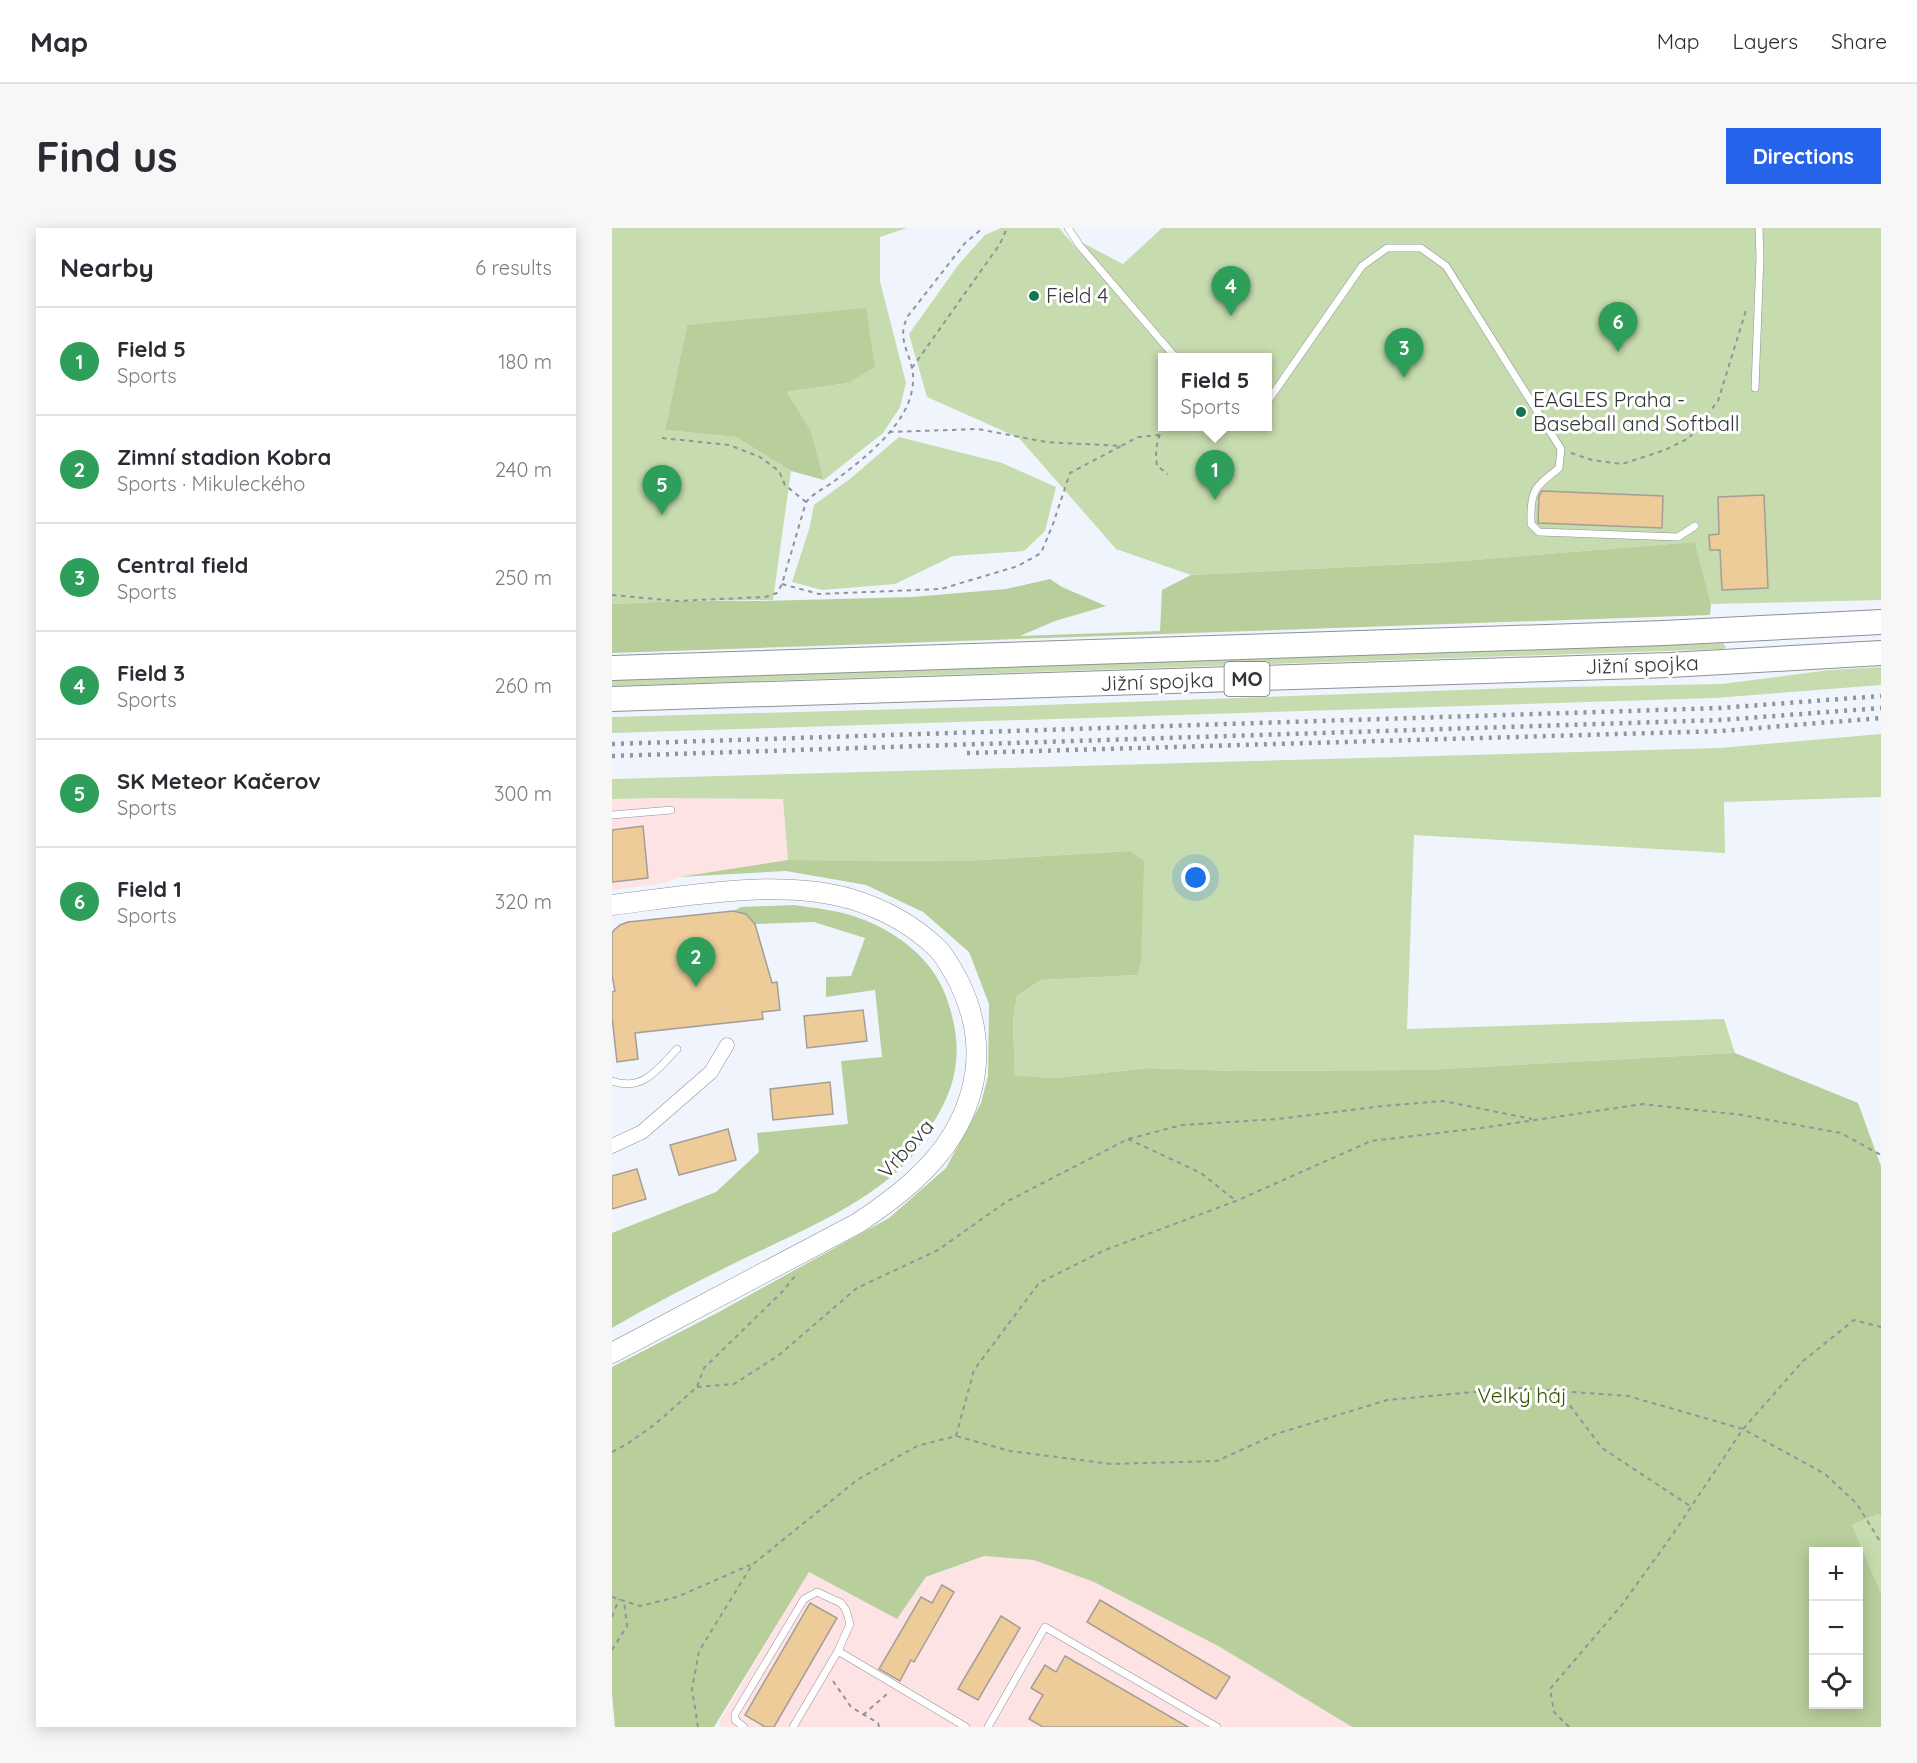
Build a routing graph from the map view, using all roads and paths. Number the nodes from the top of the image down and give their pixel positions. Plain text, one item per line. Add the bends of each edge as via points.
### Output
1 (983, 228) edge
2 (1007, 228) edge
3 (1068, 228) edge
4 (1759, 228) edge
5 (1747, 305) dead end
6 (1173, 353) edge
7 (912, 368) junction
8 (1755, 388) dead end
9 (1272, 395) edge
10 (1161, 431) edge
11 (889, 432) junction
12 (1159, 435) junction
13 (662, 438) dead end
14 (1121, 446) junction
15 (1561, 449) junction
16 (1168, 474) dead end
17 (806, 502) junction
18 (1695, 526) dead end
19 (782, 584) junction
20 (612, 595) edge
21 (1881, 622) edge
22 (1881, 653) edge
23 (612, 668) edge
24 (612, 699) edge
25 (671, 810) dead end
26 (612, 815) edge
27 (612, 905) edge
28 (727, 1045) dead end
29 (677, 1049) dead end
30 (612, 1081) edge
31 (1536, 1119) junction
32 (1128, 1139) junction
33 (612, 1146) edge
34 (1881, 1155) edge
35 (1236, 1201) junction
36 (796, 1275) dead end
37 (1881, 1327) edge
38 (612, 1353) edge
39 (697, 1387) junction
40 (1558, 1391) junction
41 (1743, 1429) junction
42 (956, 1436) junction
43 (612, 1452) edge
44 (1691, 1507) junction
45 (1880, 1537) edge
46 (1881, 1543) edge
47 (752, 1565) junction
48 (612, 1597) edge
49 (619, 1599) junction
50 (624, 1601) junction
51 (612, 1617) edge
52 (612, 1650) edge
53 (838, 1651) junction
54 (825, 1672) junction
55 (897, 1686) junction
56 (863, 1715) junction
57 (698, 1727) edge
58 (744, 1727) edge
59 (793, 1727) edge
60 (879, 1727) edge
61 (966, 1727) edge
62 (988, 1727) edge
63 (1217, 1727) edge
64 (1569, 1727) edge

1 - 7 path via 964,243 902,327
2 - 7 path via 1000,244
3 - 6 lane
4 - 8 lane
5 - 15 path via 1718,401 1689,438 1622,464 1592,460
7 - 11 path via 912,394 907,410
9 - 15 lane via 1362,266 1387,248 1421,248 1446,266
10 - 12 path
11 - 14 path via 978,429 1046,442
11 - 17 path
12 - 14 path via 1138,437
12 - 16 path via 1157,466
13 - 17 path via 729,445 760,457 779,471 785,485
14 - 19 path via 1070,472 1041,553 1018,566 941,589 819,594
15 - 18 lane via 1559,468 1536,487 1530,503 1530,524 1539,532 1678,537
17 - 19 path
19 - 20 path via 777,593 765,597 676,601
21 - 23 highway, Jižní spojka / MO
22 - 24 highway, Jižní spojka / MO via 1670,665
25 - 26 lane
27 - 38 main road, Vrbova via 770,889 839,897 883,910 911,926 939,950 966,995 977,1041 969,1103 953,1134 933,1161 890,1201 858,1223
28 - 33 street via 711,1071 688,1092 642,1132
29 - 30 lane via 642,1081 629,1085
31 - 32 path via 1443,1101 1182,1125
31 - 34 path via 1643,1104 1742,1114 1841,1133
31 - 35 path via 1371,1141
32 - 35 path via 1201,1173
32 - 39 path via 1006,1202 938,1250 857,1288 779,1355 734,1384
35 - 42 path via 1105,1250 1039,1283 974,1370
36 - 39 path via 704,1368
37 - 41 path via 1854,1320 1803,1362
39 - 43 path via 654,1425
40 - 41 path via 1628,1396
40 - 42 path via 1517,1388 1387,1400 1276,1434 1217,1461 1112,1464 1010,1451
40 - 44 path via 1602,1448
41 - 44 path
41 - 45 path via 1825,1474 1857,1504
42 - 47 path via 917,1446 857,1480
44 - 64 path via 1621,1606 1550,1689 1554,1712
45 - 46 path
47 - 50 path via 677,1597 640,1606
47 - 57 path via 699,1652 692,1689
48 - 49 path
49 - 50 path
49 - 51 path
50 - 52 path via 627,1626
53 - 54 lane
53 - 55 lane
53 - 58 lane via 850,1624 846,1610 817,1592 804,1599 735,1714 735,1720
54 - 56 path via 851,1707
54 - 59 lane
55 - 56 path
55 - 61 lane
56 - 60 path
62 - 63 lane via 1045,1627

